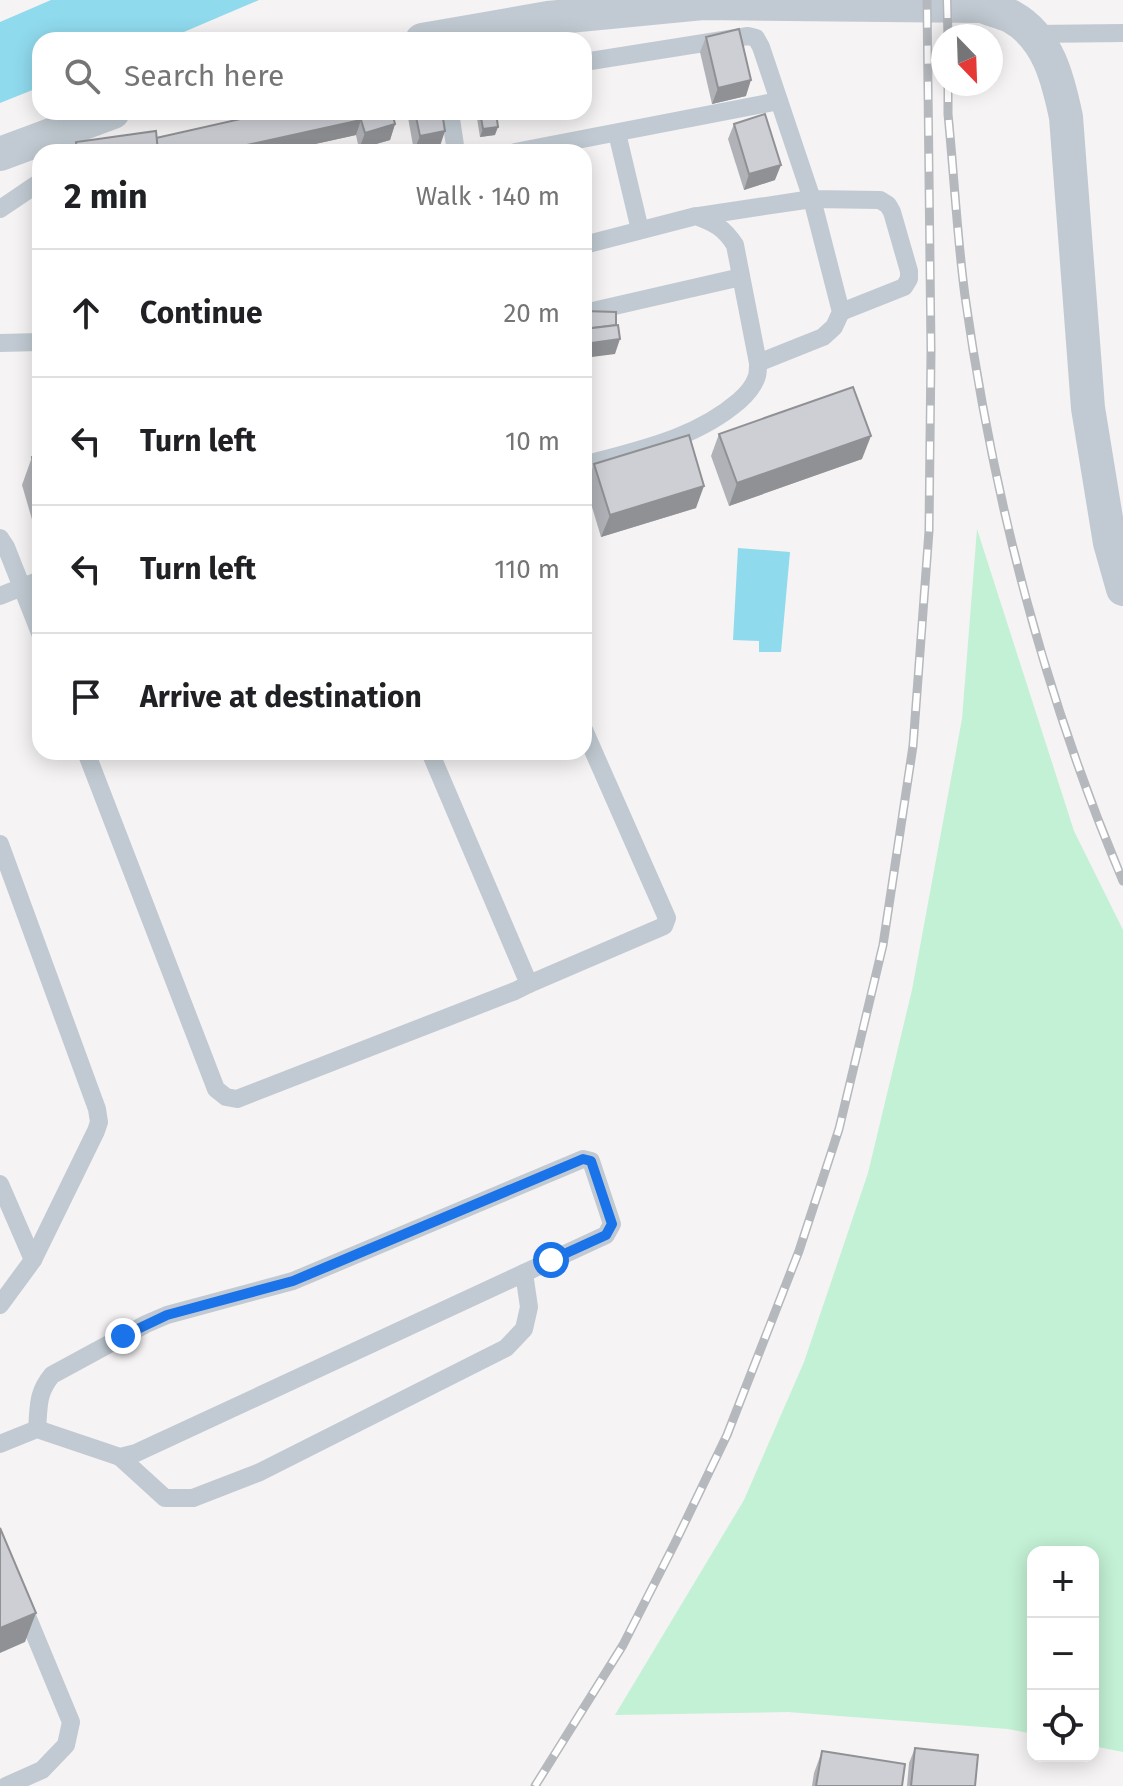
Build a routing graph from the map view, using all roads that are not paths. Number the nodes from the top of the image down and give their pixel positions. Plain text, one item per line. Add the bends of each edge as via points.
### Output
1 (468, 32) edge
2 (1123, 33) edge
3 (1033, 34) junction
4 (592, 61) edge
5 (779, 101) junction
6 (91, 120) edge
7 (451, 120) edge
8 (617, 133) junction
9 (455, 144) edge
10 (558, 144) edge
11 (0, 154) edge
12 (32, 187) edge
13 (812, 199) junction
14 (0, 209) edge
15 (696, 216) junction
16 (640, 230) junction
17 (592, 243) edge
18 (741, 277) junction
19 (592, 311) edge
20 (841, 312) junction
21 (32, 342) edge
22 (0, 343) edge
23 (758, 363) junction
24 (592, 463) edge
25 (0, 538) edge
26 (31, 584) edge
27 (1123, 589) edge
28 (0, 596) edge
29 (592, 748) edge
30 (89, 760) edge
31 (433, 760) edge
32 (0, 844) edge
33 (529, 984) junction
34 (0, 1184) edge
35 (33, 1260) junction
36 (524, 1273) junction
37 (0, 1305) edge
38 (37, 1429) junction
39 (0, 1444) edge
40 (120, 1457) junction
41 (18, 1593) edge
42 (6, 1786) edge

1 - 3 street via 548,18 703,3 982,6 1012,17
2 - 3 lane
3 - 27 street via 1052,64 1066,117 1088,408 1110,543
4 - 5 lane via 748,36 761,47
5 - 8 lane
5 - 13 lane
6 - 11 street
7 - 9 lane
8 - 10 lane
8 - 16 lane
12 - 14 lane
13 - 15 lane
13 - 20 lane
13 - 20 lane via 880,200 888,205 909,271 904,287
15 - 16 lane
15 - 18 lane via 727,233
16 - 17 lane
18 - 19 lane
18 - 23 lane
20 - 23 lane via 823,337
21 - 22 lane
23 - 24 lane via 749,391 695,431
25 - 26 lane
26 - 28 lane
29 - 33 lane via 667,918 664,926
30 - 33 lane via 216,1089 226,1097 237,1099
31 - 33 lane
32 - 35 lane via 99,1122
34 - 35 lane
35 - 37 lane
36 - 38 lane via 606,1235 612,1224 591,1161 583,1159 293,1281 146,1324 52,1375 39,1395
36 - 40 lane
36 - 40 lane via 529,1307 524,1329 506,1348 260,1472 193,1498 165,1498
38 - 39 lane
38 - 40 lane
41 - 42 lane via 71,1722 66,1745 42,1770

